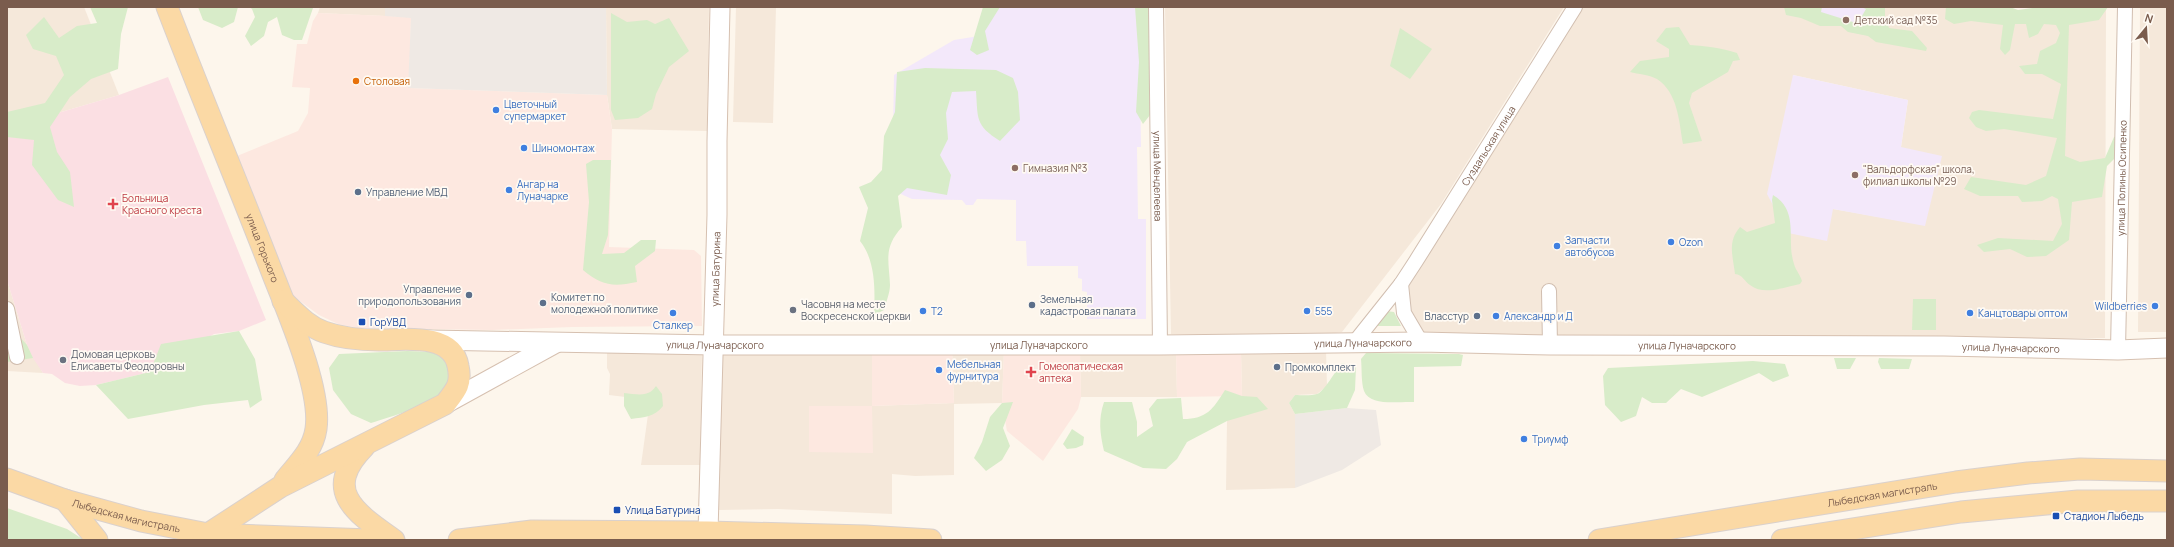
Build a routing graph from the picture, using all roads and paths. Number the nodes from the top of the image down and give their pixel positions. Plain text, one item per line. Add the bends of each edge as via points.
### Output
1 (167, 7) edge
2 (720, 7) edge
3 (1156, 7) edge
4 (1575, 7) edge
5 (2125, 7) edge
6 (1401, 284) junction
7 (1549, 291) dead end
8 (283, 301) junction
9 (7, 309) edge
10 (422, 339) junction
11 (559, 341) junction
12 (1421, 342) junction
13 (1354, 343) junction
14 (714, 345) junction
15 (1160, 345) junction
16 (1550, 345) junction
17 (2167, 348) edge
18 (2118, 350) junction
19 (17, 357) dead end
20 (445, 404) junction
21 (371, 439) junction
22 (2167, 471) edge
23 (7, 479) edge
24 (280, 487) junction
25 (65, 500) junction
26 (2167, 501) edge
27 (708, 532) junction
28 (206, 537) edge
29 (302, 539) edge
30 (98, 540) edge
31 (370, 540) edge
32 (394, 540) edge
33 (460, 540) edge
34 (931, 540) edge
35 (1599, 540) edge
36 (1782, 540) edge

1 - 8 main road, улица Горького
2 - 14 main road, улица Батурина
3 - 15 street, улица Менделеева
4 - 6 street, Суздальская улица
5 - 18 street, улица Полины Осипенко
6 - 12 street via 1404,313
6 - 13 street, Суздальская улица
7 - 16 street
8 - 10 main road, улица Луначарского via 306,323 324,332 378,340
8 - 24 main road, улица Горького via 307,369 316,407 316,429 308,451
9 - 19 street
10 - 11 main road, улица Луначарского
10 - 20 main road via 449,349 457,358 460,375 458,387
11 - 14 main road, улица Луначарского
11 - 20 main road
12 - 13 main road, улица Луначарского
12 - 16 main road, улица Луначарского
13 - 15 main road, улица Луначарского
14 - 15 main road, улица Луначарского
14 - 27 main road, улица Батурина
16 - 18 main road, улица Луначарского via 1944,346
17 - 18 main road, улица Луначарского
20 - 21 main road
21 - 24 main road, улица Горького
21 - 32 main road via 352,459 344,474 344,487 349,502 361,517
22 - 35 main road, Лыбедская магистраль via 2080,470 2028,473 1956,482
23 - 25 main road, Лыбедская магистраль
24 - 28 main road, улица Горького
25 - 28 main road, Лыбедская магистраль
25 - 30 main road
26 - 36 main road via 2078,501 1961,512
27 - 33 main road via 532,531
27 - 34 main road
28 - 29 main road, Лыбедская магистраль
29 - 31 main road, Лыбедская магистраль

